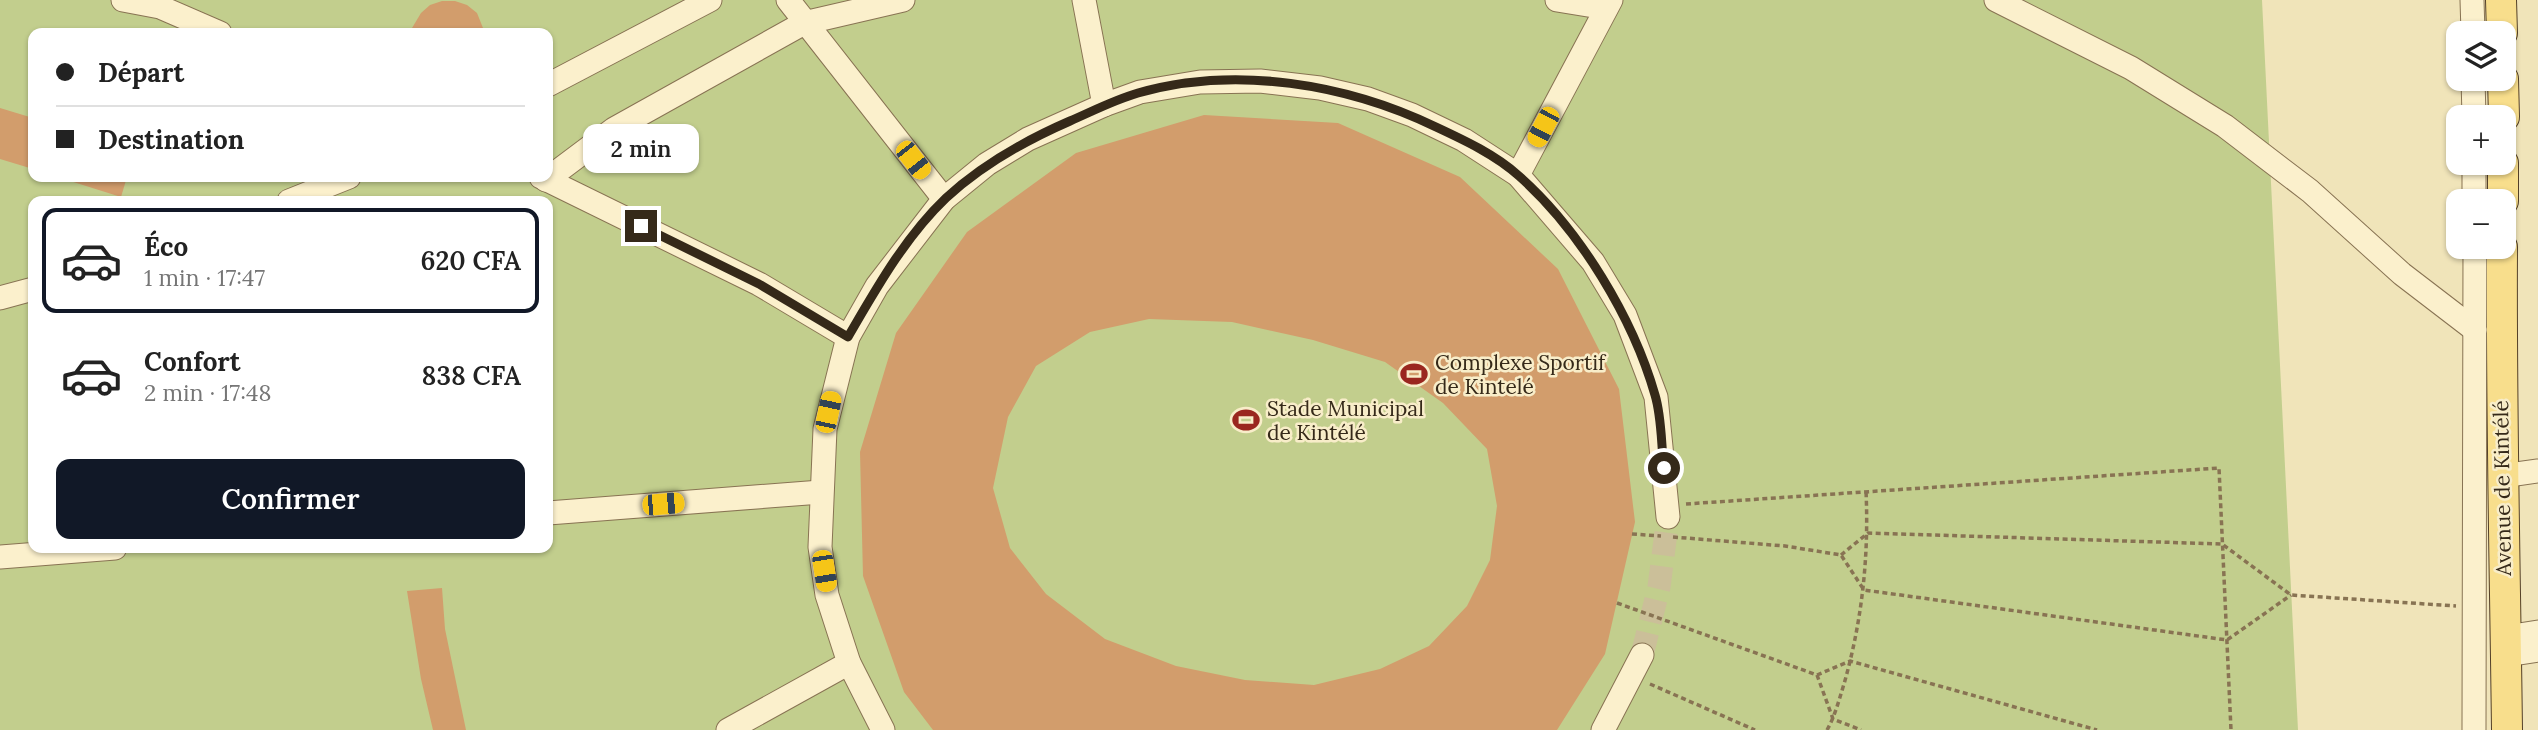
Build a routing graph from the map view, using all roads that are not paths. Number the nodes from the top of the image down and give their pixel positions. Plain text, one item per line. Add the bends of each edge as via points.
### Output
1 (123, 0) edge
2 (710, 0) edge
3 (788, 0) edge
4 (903, 0) edge
5 (1084, 0) edge
6 (1557, 0) edge
7 (1996, 0) edge
8 (2472, 0) edge
9 (2501, 0) edge
10 (1608, 4) edge
11 (2473, 21) edge
12 (2502, 21) edge
13 (804, 23) junction
14 (208, 28) edge
15 (553, 82) edge
16 (1104, 105) junction
17 (553, 171) edge
18 (1518, 175) junction
19 (336, 182) edge
20 (551, 182) edge
21 (302, 196) edge
22 (944, 200) junction
23 (2474, 259) edge
24 (2502, 259) edge
25 (28, 290) edge
26 (0, 298) edge
27 (2475, 330) junction
28 (848, 337) junction
29 (2538, 471) edge
30 (2502, 476) junction
31 (821, 492) junction
32 (1667, 511) tunnel mouth
33 (553, 513) edge
34 (52, 553) edge
35 (0, 557) edge
36 (2538, 632) edge
37 (2507, 646) junction
38 (2538, 650) edge
39 (849, 663) junction
40 (1637, 665) tunnel mouth
41 (728, 730) edge
42 (883, 730) edge
43 (1602, 730) edge
44 (2474, 730) edge
45 (2507, 730) edge

1 - 14 street via 160,7
2 - 15 street
3 - 13 street
4 - 13 street
5 - 16 street
6 - 10 street
7 - 27 street via 2131,68 2225,126
8 - 11 street
9 - 12 main road
10 - 18 street
13 - 17 street via 614,129
13 - 22 street
16 - 18 street via 1140,92 1200,82 1260,81 1320,88 1412,116 1464,140
16 - 22 street via 1028,139 987,164
18 - 32 street via 1593,262 1625,315 1656,397
19 - 21 street
20 - 28 street via 759,284
22 - 28 street via 877,286
23 - 27 street
24 - 30 main road, Avenue de Kintélé
25 - 26 street
27 - 44 street
28 - 31 street via 825,429
29 - 30 street
30 - 37 main road, Avenue de Kintélé
31 - 33 street
31 - 39 street via 820,547 827,595
34 - 35 street
36 - 37 street
37 - 38 street
37 - 45 main road, Avenue de Kintélé
39 - 41 street
39 - 42 street
40 - 43 street

